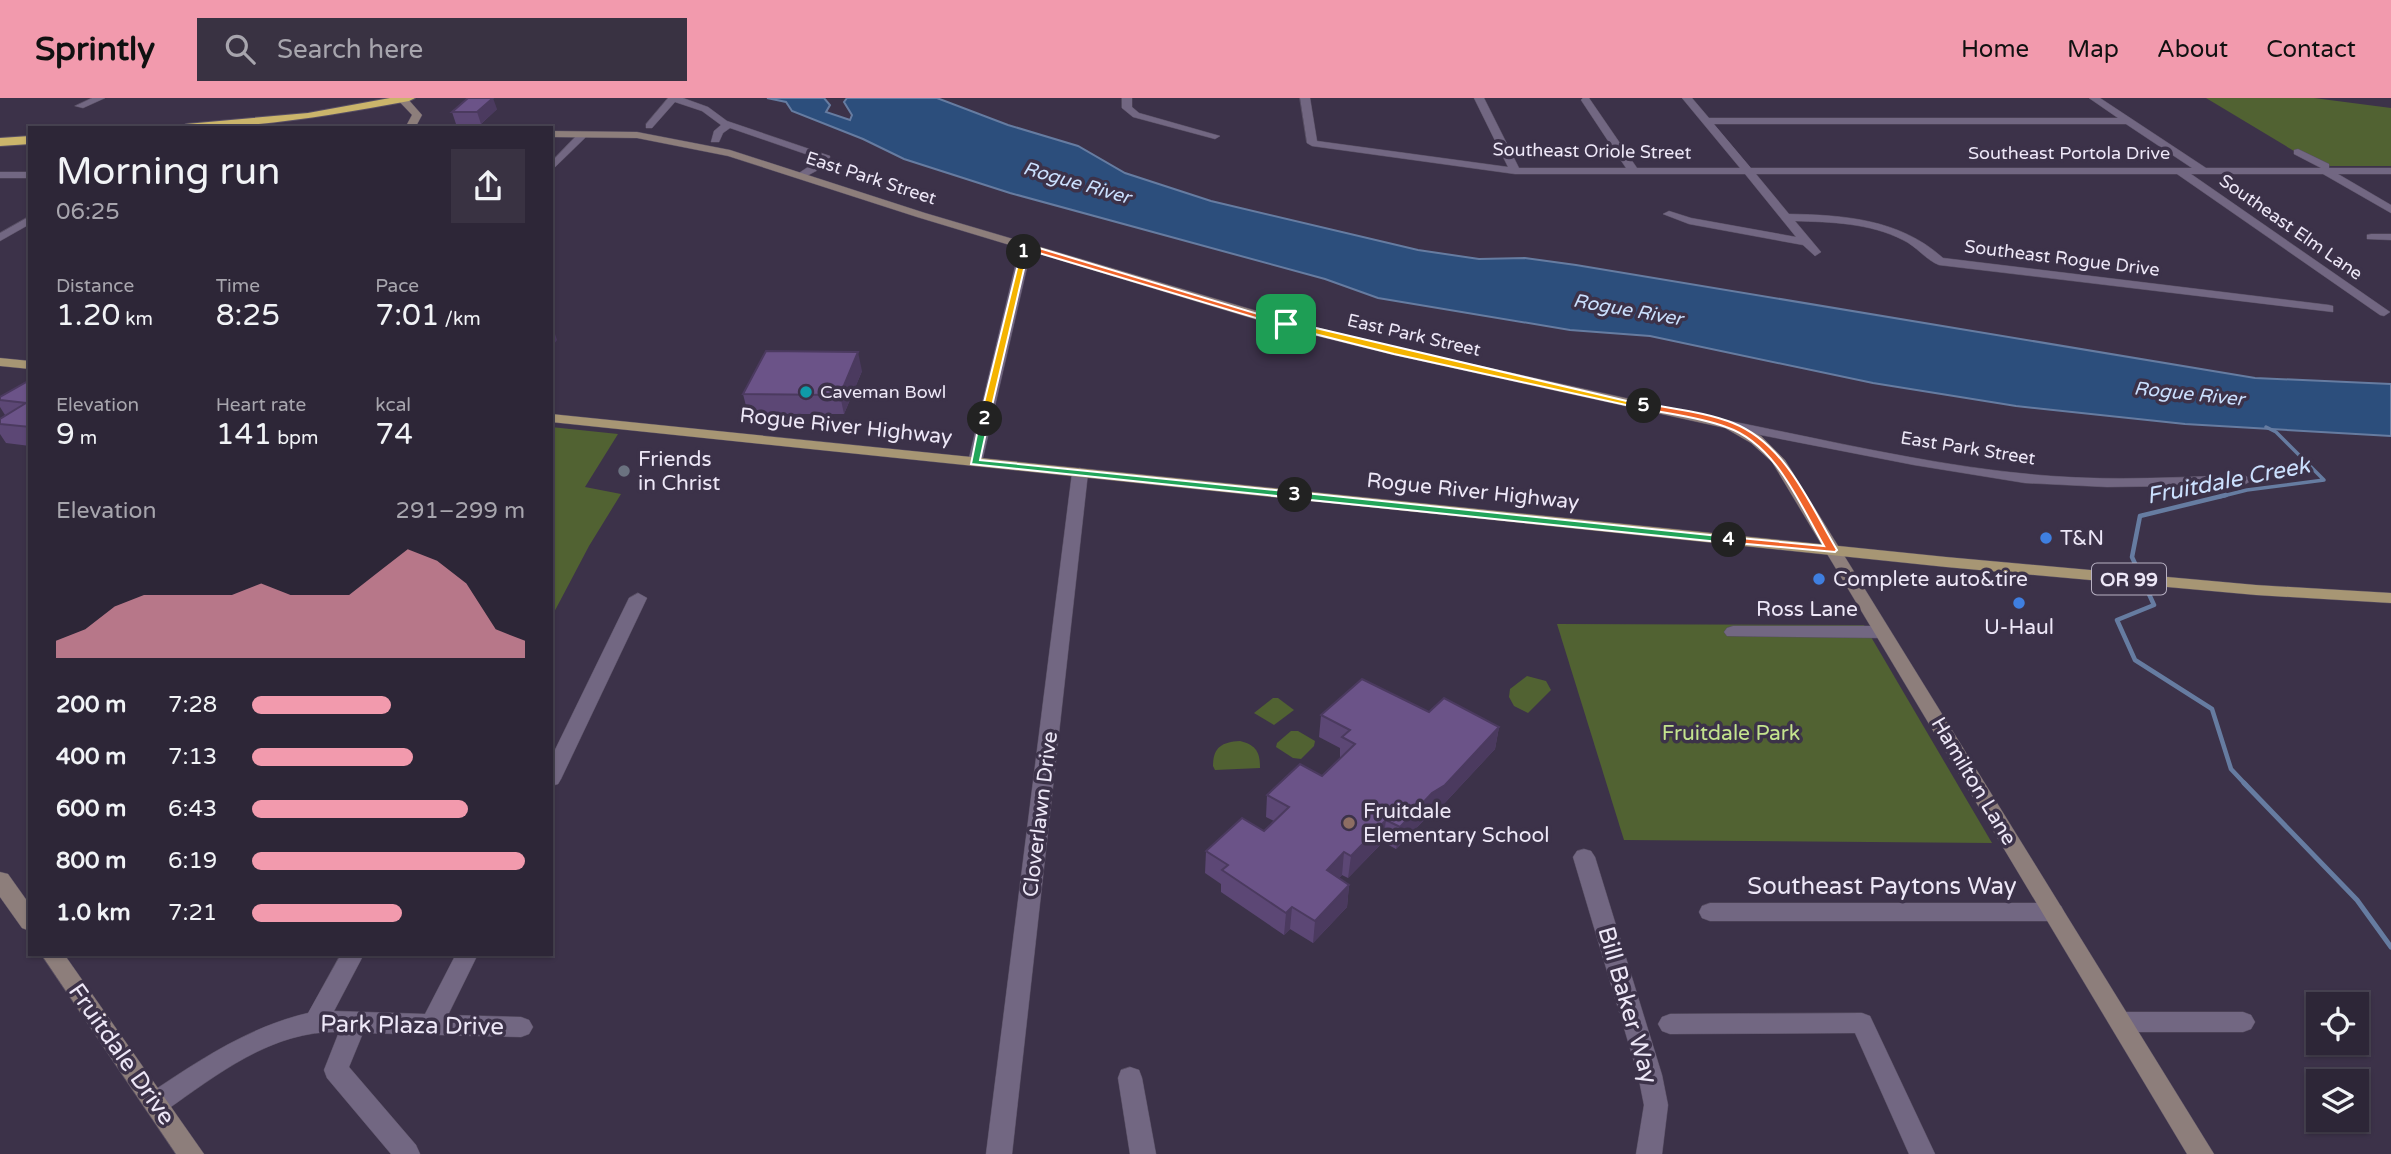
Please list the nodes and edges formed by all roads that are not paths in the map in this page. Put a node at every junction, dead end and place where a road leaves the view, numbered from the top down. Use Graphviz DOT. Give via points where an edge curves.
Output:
graph roads {
  1 [pos="100,98"];
  2 [pos="404,98"];
  3 [pos="674,98"];
  4 [pos="1127,98"];
  5 [pos="1305,98"];
  6 [pos="1479,98"];
  7 [pos="1687,98"];
  8 [pos="2094,98"];
  9 [pos="1586,100"];
  10 [pos="80,106"];
  11 [pos="1707,121"];
  12 [pos="2129,121"];
  13 [pos="727,124"];
  14 [pos="206,126"];
  15 [pos="411,126"];
  16 [pos="649,126"];
  17 [pos="553,134"];
  18 [pos="584,134"];
  19 [pos="1215,136"];
  20 [pos="28,140"];
  21 [pos="715,140"];
  22 [pos="0,142"];
  23 [pos="2298,152"];
  24 [pos="553,166"];
  25 [pos="2325,168"];
  26 [pos="1633,170"];
  27 [pos="1515,171"];
  28 [pos="1747,171"];
  29 [pos="2179,171"];
  30 [pos="2204,171"];
  31 [pos="2391,171"];
  32 [pos="28,174"];
  33 [pos="0,175"];
  34 [pos="803,175"];
  35 [pos="2391,210"];
  36 [pos="1669,214"];
  37 [pos="1787,217"];
  38 [pos="28,220"];
  39 [pos="2371,237"];
  40 [pos="2391,237"];
  41 [pos="0,238"];
  42 [pos="1026,246"];
  43 [pos="2329,309"];
  44 [pos="2384,312"];
  45 [pos="0,362"];
  46 [pos="28,365"];
  47 [pos="553,418"];
  48 [pos="1730,425"];
  49 [pos="975,462"];
  50 [pos="1080,473"];
  51 [pos="2244,480"];
  52 [pos="1832,550"];
  53 [pos="638,598"];
  54 [pos="2391,598"];
  55 [pos="1732,632"];
  56 [pos="1882,632"];
  57 [pos="553,775"];
  58 [pos="1584,857"];
  59 [pos="0,880"];
  60 [pos="1710,912"];
  61 [pos="2053,912"];
  62 [pos="28,919"];
  63 [pos="53,956"];
  64 [pos="352,956"];
  65 [pos="466,956"];
  66 [pos="316,1021"];
  67 [pos="356,1022"];
  68 [pos="2122,1022"];
  69 [pos="2243,1022"];
  70 [pos="432,1023"];
  71 [pos="1670,1024"];
  72 [pos="522,1027"];
  73 [pos="1130,1079"];
  74 [pos="156,1103"];
  75 [pos="191,1154"];
  76 [pos="407,1154"];
  77 [pos="999,1154"];
  78 [pos="1143,1154"];
  79 [pos="1649,1154"];
  80 [pos="1922,1154"];
  81 [pos="2201,1154"];
  1 -- 10 [label="street"];
  2 -- 14 [label="highway" via="308,116"];
  2 -- 15 [label="street" via="416,115"];
  3 -- 13 [label="street" via="705,109"];
  3 -- 16 [label="street"];
  4 -- 19 [label="street" via="1126,108 1136,115"];
  5 -- 27 [label="street, Southeast Oriole Street" via="1312,143"];
  6 -- 27 [label="street"];
  7 -- 11 [label="street"];
  8 -- 12 [label="street"];
  9 -- 26 [label="street"];
  11 -- 12 [label="street"];
  11 -- 28 [label="street"];
  12 -- 30 [label="street"];
  13 -- 21 [label="street"];
  13 -- 34 [label="street" via="826,158 824,164"];
  17 -- 18 [label="street, East Park Street"];
  18 -- 24 [label="street"];
  18 -- 34 [label="street, East Park Street" via="672,140"];
  20 -- 22 [label="highway"];
  23 -- 25 [label="street"];
  25 -- 30 [label="street, Southeast Portola Drive"];
  25 -- 31 [label="street, Southeast Portola Drive"];
  25 -- 35 [label="street"];
  26 -- 27 [label="street, Southeast Oriole Street"];
  26 -- 28 [label="street, Southeast Oriole Street"];
  28 -- 29 [label="street, Southeast Portola Drive"];
  28 -- 37 [label="street"];
  29 -- 30 [label="street, Southeast Portola Drive"];
  29 -- 44 [label="street, Southeast Elm Lane"];
  32 -- 33 [label="street"];
  34 -- 42 [label="street, East Park Street"];
  36 -- 37 [label="street" via="1811,247"];
  37 -- 43 [label="street, Southeast Rogue Drive" via="1840,219 1891,232 1931,252 1938,261"];
  38 -- 41 [label="street"];
  39 -- 40 [label="street"];
  42 -- 48 [label="street, East Park Street" via="1338,338"];
  42 -- 49 [label="street"];
  45 -- 46 [label="main road"];
  47 -- 49 [label="main road, Rogue River Highway / OR 99"];
  48 -- 51 [label="street, East Park Street" via="2026,478 2114,484"];
  48 -- 52 [label="street, Hamilton Lane" via="1759,441 1778,460"];
  49 -- 50 [label="main road, Rogue River Highway / OR 99"];
  50 -- 52 [label="main road, Rogue River Highway / OR 99"];
  50 -- 77 [label="street, Cloverlawn Drive"];
  52 -- 54 [label="main road, Rogue River Highway / OR 99" via="2256,590"];
  52 -- 56 [label="street, Hamilton Lane"];
  53 -- 57 [label="street"];
  55 -- 56 [label="street, Ross Lane"];
  56 -- 61 [label="street, Hamilton Lane"];
  58 -- 79 [label="street, Bill Baker Way" via="1650,1075 1656,1105"];
  59 -- 62 [label="street"];
  60 -- 61 [label="street, Southeast Paytons Way"];
  61 -- 68 [label="street, Hamilton Lane"];
  63 -- 74 [label="street, Fruitdale Drive"];
  64 -- 66 [label="street"];
  65 -- 70 [label="street"];
  66 -- 67 [label="street, Park Plaza Drive"];
  66 -- 74 [label="street, Park Plaza Drive" via="242,1046"];
  67 -- 70 [label="street, Park Plaza Drive"];
  67 -- 76 [label="street" via="336,1070"];
  68 -- 69 [label="street"];
  68 -- 81 [label="street, Hamilton Lane"];
  70 -- 72 [label="street, Park Plaza Drive"];
  71 -- 80 [label="street" via="1862,1023"];
  73 -- 78 [label="street"];
  74 -- 75 [label="street, Fruitdale Drive"];
}
